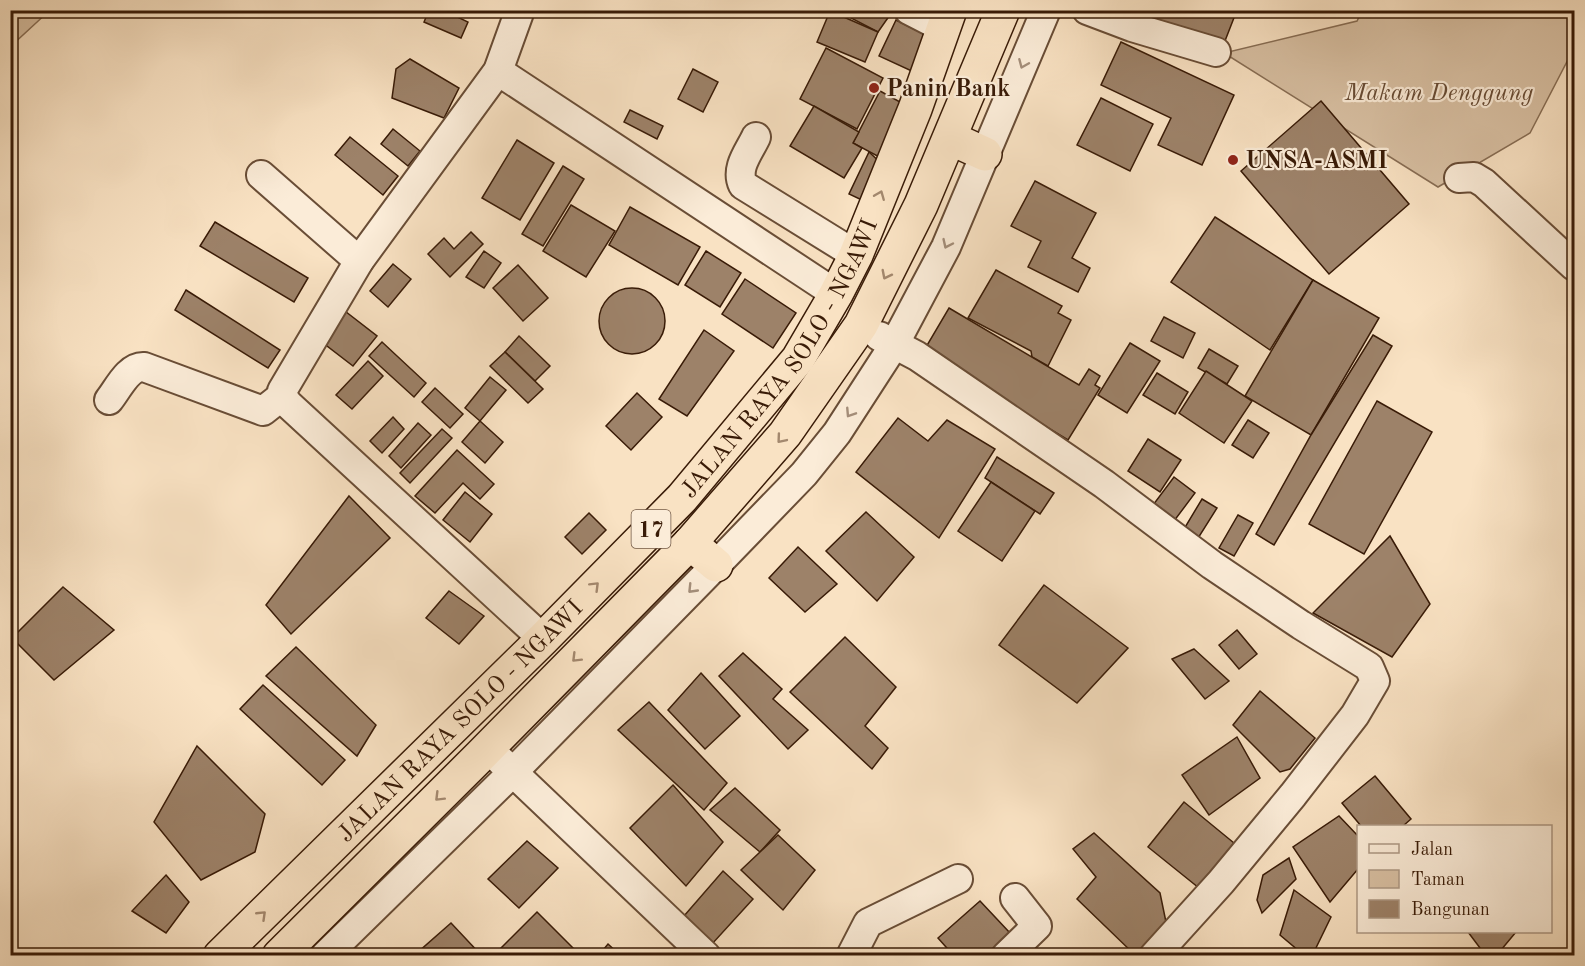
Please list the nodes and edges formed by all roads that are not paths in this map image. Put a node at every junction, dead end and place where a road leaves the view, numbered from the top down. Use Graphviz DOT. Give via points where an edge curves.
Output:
graph roads {
  1 [pos="520,10"];
  2 [pos="909,10"];
  3 [pos="1003,10"];
  4 [pos="1046,10"];
  5 [pos="1092,11"];
  6 [pos="947,19"];
  7 [pos="1216,52"];
  8 [pos="498,71"];
  9 [pos="756,137"];
  10 [pos="950,138"];
  11 [pos="985,154"];
  12 [pos="261,175"];
  13 [pos="1459,178"];
  14 [pos="856,255"];
  15 [pos="359,261"];
  16 [pos="1575,266"];
  17 [pos="836,294"];
  18 [pos="861,325"];
  19 [pos="894,345"];
  20 [pos="282,396"];
  21 [pos="109,400"];
  22 [pos="690,543"];
  23 [pos="716,565"];
  24 [pos="543,639"];
  25 [pos="488,748"];
  26 [pos="513,772"];
  27 [pos="958,879"];
  28 [pos="1016,898"];
  29 [pos="220,956"];
  30 [pos="279,956"];
  31 [pos="325,956"];
  32 [pos="706,956"];
  33 [pos="851,956"];
  34 [pos="1006,956"];
  35 [pos="1154,956"];
  1 -- 8 [label="street"];
  2 -- 6 [label="street"];
  3 -- 10 [label="highway, JALAN RAYA SOLO - NGAWI / 17"];
  4 -- 11 [label="street, one-way"];
  5 -- 7 [label="street"];
  14 -- 6 [label="highway, JALAN RAYA SOLO - NGAWI / 17, one-way"];
  8 -- 15 [label="street"];
  8 -- 17 [label="street"];
  9 -- 14 [label="street" via="740,170 743,185"];
  10 -- 11 [label="highway"];
  10 -- 18 [label="highway, JALAN RAYA SOLO - NGAWI / 17, one-way"];
  11 -- 19 [label="street, one-way" via="946,247"];
  12 -- 15 [label="street"];
  13 -- 16 [label="street" via="1474,177 1484,183"];
  14 -- 17 [label="highway, JALAN RAYA SOLO - NGAWI / 17"];
  15 -- 20 [label="street" via="283,385"];
  24 -- 17 [label="highway, JALAN RAYA SOLO - NGAWI / 17, one-way" via="682,498 798,359"];
  18 -- 19 [label="street"];
  18 -- 22 [label="highway, JALAN RAYA SOLO - NGAWI / 17, one-way" via="785,434"];
  19 -- 23 [label="street, one-way" via="837,433 804,474"];
  19 -- 35 [label="street" via="917,356 1104,484 1212,565 1369,667 1376,681 1355,715 1221,882"];
  20 -- 21 [label="street" via="263,411 137,366"];
  20 -- 24 [label="street"];
  22 -- 23 [label="highway"];
  22 -- 25 [label="highway, JALAN RAYA SOLO - NGAWI / 17, one-way"];
  23 -- 26 [label="street, one-way"];
  29 -- 24 [label="highway, JALAN RAYA SOLO - NGAWI / 17, one-way"];
  25 -- 26 [label="street"];
  25 -- 30 [label="highway, JALAN RAYA SOLO - NGAWI / 17, one-way"];
  26 -- 31 [label="street"];
  26 -- 32 [label="street"];
  27 -- 33 [label="street" via="868,922"];
  28 -- 34 [label="street" via="1036,926"];
}
